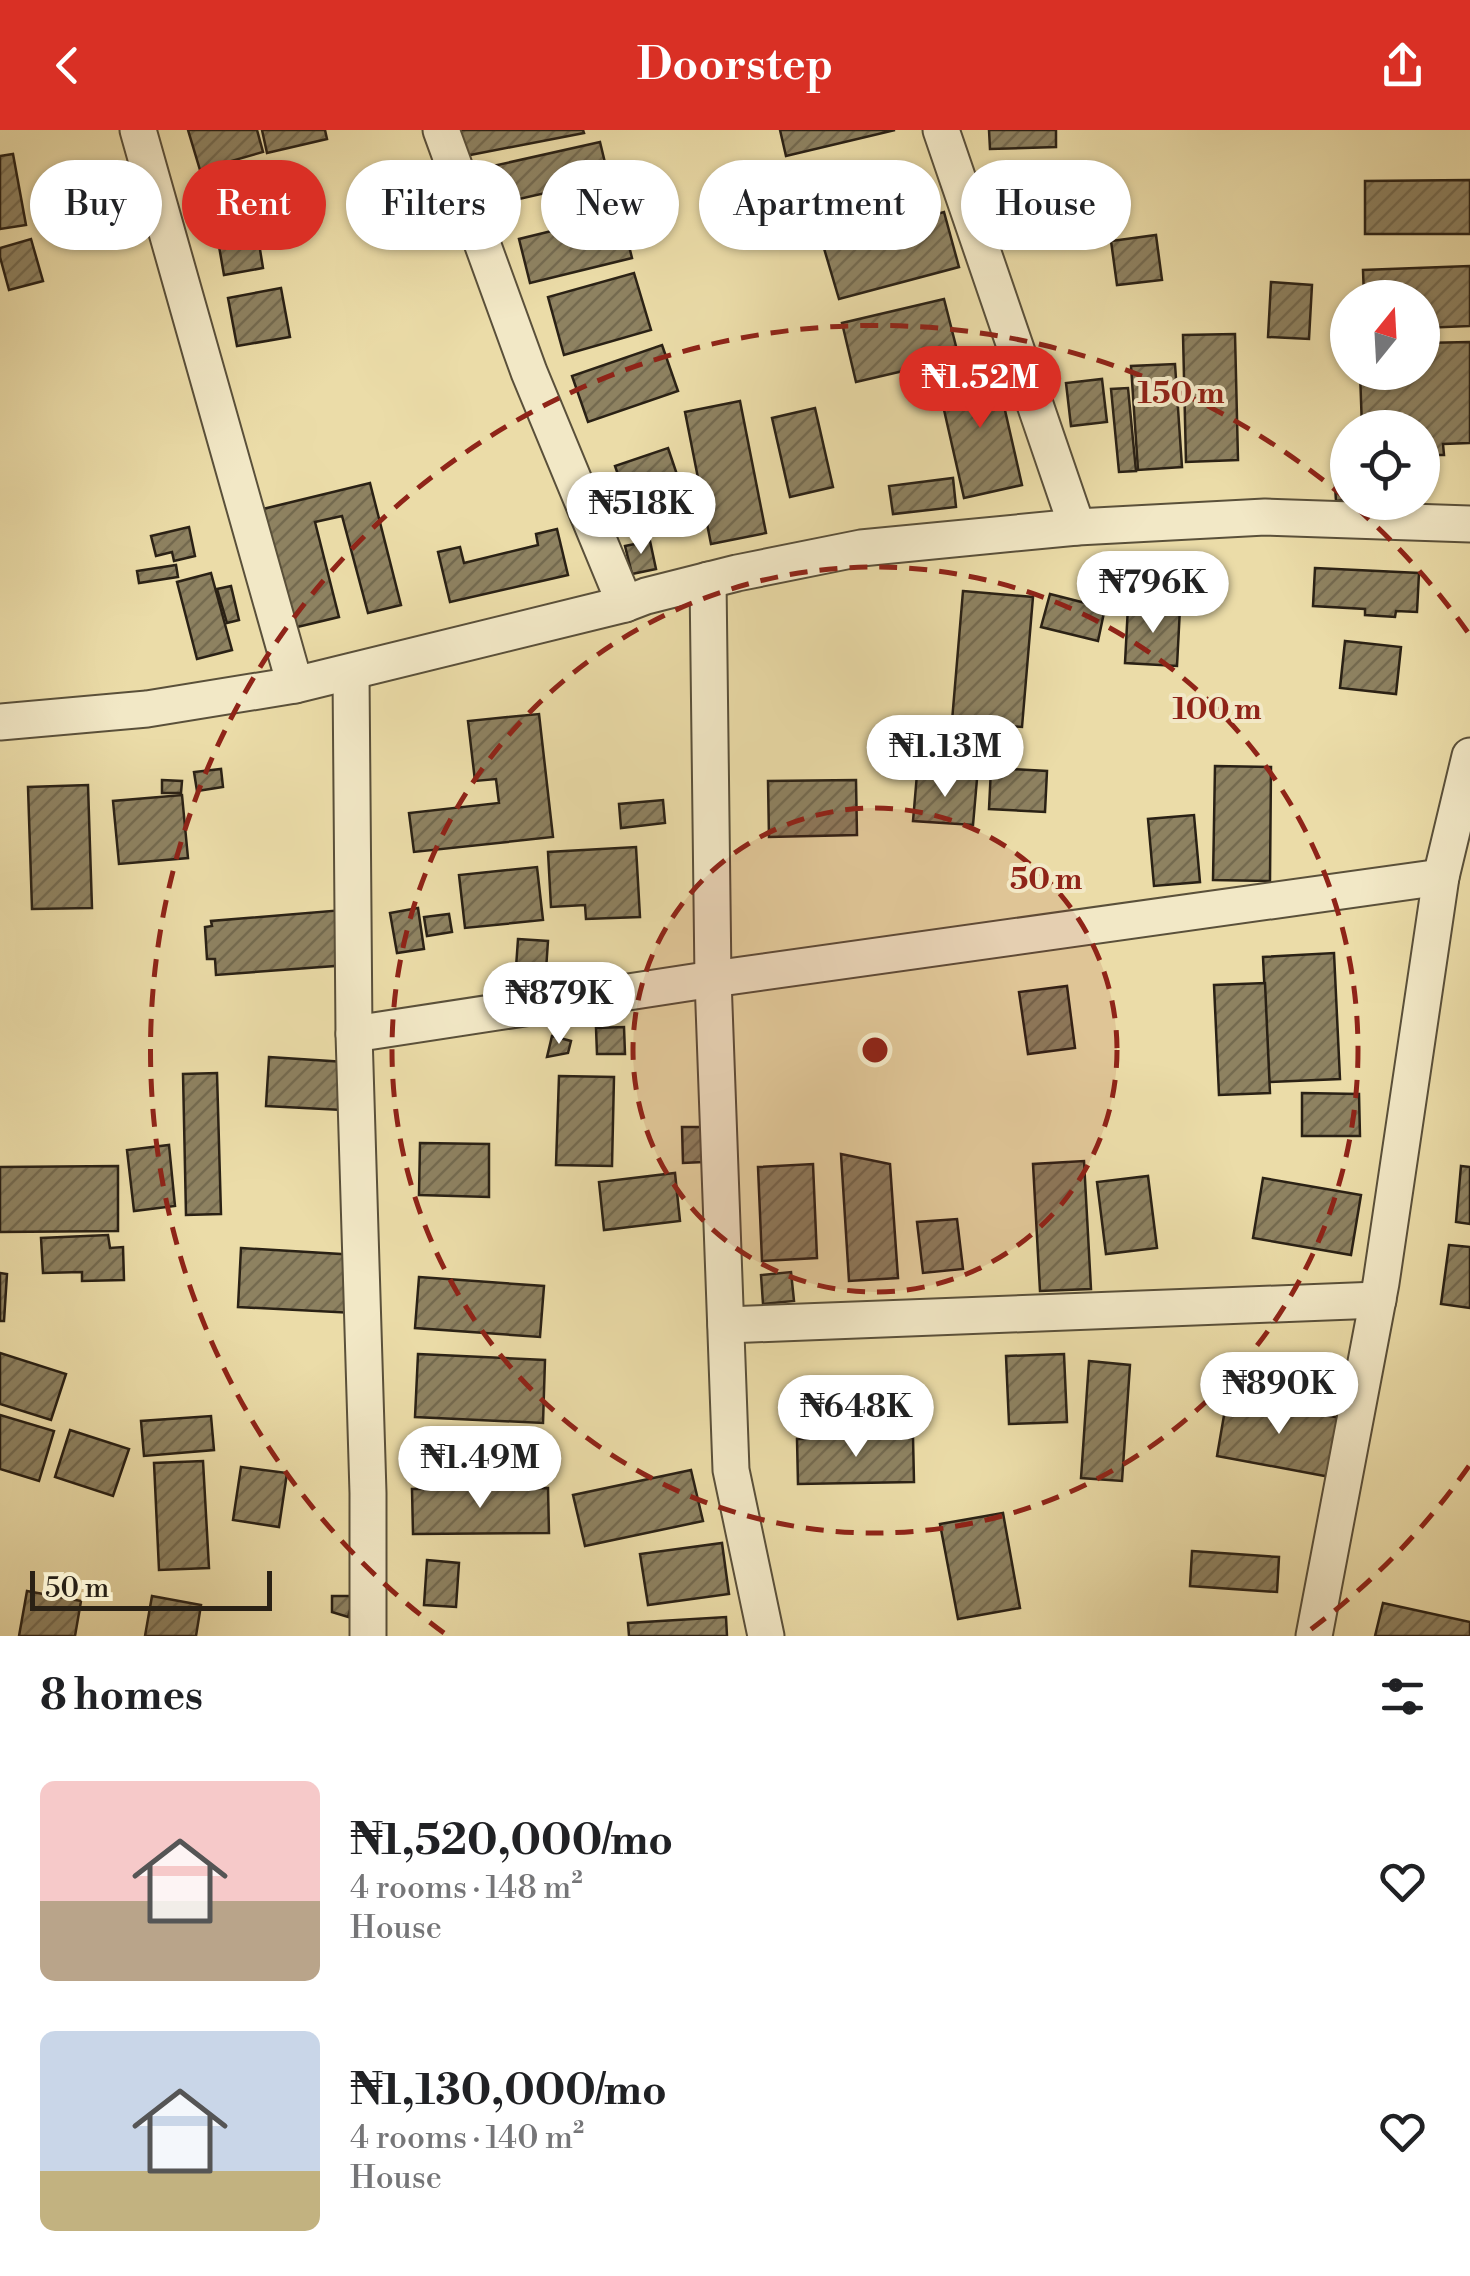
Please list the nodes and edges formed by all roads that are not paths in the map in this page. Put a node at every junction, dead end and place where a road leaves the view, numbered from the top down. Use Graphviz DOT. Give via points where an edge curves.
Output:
graph roads {
  1 [pos="138,130"];
  2 [pos="441,130"];
  3 [pos="941,130"];
  4 [pos="1470,524"];
  5 [pos="1077,527"];
  6 [pos="708,580"];
  7 [pos="625,604"];
  8 [pos="352,673"];
  9 [pos="295,686"];
  10 [pos="0,722"];
  11 [pos="1470,756"];
  12 [pos="1441,877"];
  13 [pos="713,979"];
  14 [pos="354,1034"];
  15 [pos="1378,1300"];
  16 [pos="726,1326"];
  17 [pos="368,1636"];
  18 [pos="766,1636"];
  19 [pos="1314,1636"];
  1 -- 9 [label="street"];
  2 -- 7 [label="street" via="528,372"];
  3 -- 5 [label="street"];
  4 -- 5 [label="street" via="1266,517"];
  5 -- 6 [label="street" via="861,548"];
  6 -- 7 [label="street"];
  6 -- 13 [label="street"];
  7 -- 8 [label="street"];
  8 -- 9 [label="street"];
  8 -- 14 [label="street"];
  9 -- 10 [label="street" via="148,709"];
  11 -- 12 [label="street"];
  12 -- 13 [label="street"];
  12 -- 15 [label="street"];
  13 -- 14 [label="street"];
  13 -- 16 [label="street"];
  14 -- 17 [label="street"];
  15 -- 16 [label="street"];
  15 -- 19 [label="street"];
  16 -- 18 [label="street" via="732,1470"];
}
